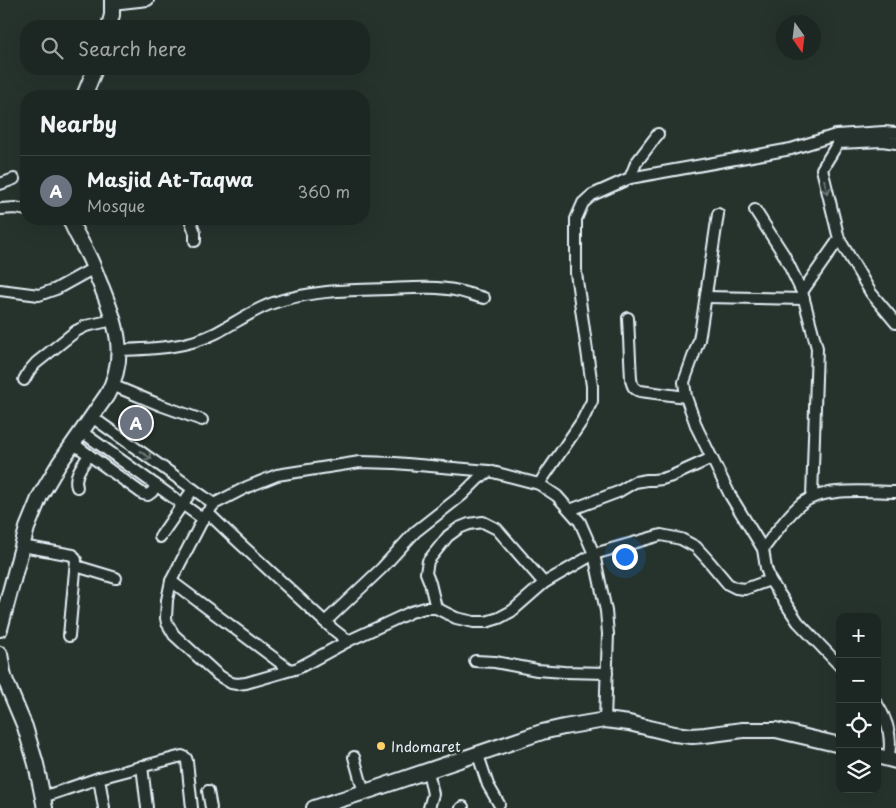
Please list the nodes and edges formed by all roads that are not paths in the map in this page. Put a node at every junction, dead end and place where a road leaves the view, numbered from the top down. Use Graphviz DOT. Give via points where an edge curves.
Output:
graph roads {
  1 [pos="148,0"];
  2 [pos="112,2"];
  3 [pos="111,20"];
  4 [pos="93,75"];
  5 [pos="86,90"];
  6 [pos="896,133"];
  7 [pos="658,134"];
  8 [pos="896,143"];
  9 [pos="630,178"];
  10 [pos="14,179"];
  11 [pos="0,184"];
  12 [pos="0,209"];
  13 [pos="20,209"];
  14 [pos="756,210"];
  15 [pos="718,214"];
  16 [pos="72,225"];
  17 [pos="192,225"];
  18 [pos="840,239"];
  19 [pos="195,241"];
  20 [pos="94,268"];
  21 [pos="0,290"];
  22 [pos="803,295"];
  23 [pos="706,297"];
  24 [pos="484,298"];
  25 [pos="628,318"];
  26 [pos="114,320"];
  27 [pos="896,323"];
  28 [pos="119,350"];
  29 [pos="24,380"];
  30 [pos="112,385"];
  31 [pos="686,397"];
  32 [pos="92,417"];
  33 [pos="202,420"];
  34 [pos="82,432"];
  35 [pos="74,444"];
  36 [pos="89,455"];
  37 [pos="712,458"];
  38 [pos="489,471"];
  39 [pos="539,484"];
  40 [pos="156,485"];
  41 [pos="77,487"];
  42 [pos="193,488"];
  43 [pos="896,492"];
  44 [pos="812,497"];
  45 [pos="182,504"];
  46 [pos="570,510"];
  47 [pos="208,512"];
  48 [pos="160,538"];
  49 [pos="22,546"];
  50 [pos="767,550"];
  51 [pos="594,554"];
  52 [pos="76,566"];
  53 [pos="116,578"];
  54 [pos="770,580"];
  55 [pos="171,581"];
  56 [pos="544,583"];
  57 [pos="436,608"];
  58 [pos="801,620"];
  59 [pos="325,622"];
  60 [pos="0,629"];
  61 [pos="70,636"];
  62 [pos="348,641"];
  63 [pos="836,653"];
  64 [pos="1,661"];
  65 [pos="475,661"];
  66 [pos="836,661"];
  67 [pos="290,670"];
  68 [pos="607,673"];
  69 [pos="881,710"];
  70 [pos="605,720"];
  71 [pos="836,744"];
  72 [pos="478,755"];
  73 [pos="354,757"];
  74 [pos="887,759"];
  75 [pos="142,766"];
  76 [pos="428,771"];
  77 [pos="99,778"];
  78 [pos="208,791"];
  79 [pos="364,793"];
  80 [pos="44,802"];
  81 [pos="499,804"];
  82 [pos="431,807"];
  83 [pos="104,808"];
  84 [pos="147,808"];
  85 [pos="192,808"];
  86 [pos="211,808"];
  87 [pos="314,808"];
  1 -- 2 [label="street"];
  2 -- 3 [label="highway"];
  4 -- 5 [label="highway"];
  6 -- 9 [label="street" via="836,136 791,149"];
  7 -- 9 [label="street" via="636,163"];
  8 -- 18 [label="street, one-way" via="838,143 822,169"];
  9 -- 39 [label="street" via="592,195 583,203 576,219 576,273 593,396 582,421"];
  10 -- 11 [label="street"];
  12 -- 13 [label="street"];
  14 -- 22 [label="street" via="784,255"];
  15 -- 23 [label="street"];
  16 -- 20 [label="highway"];
  17 -- 19 [label="street"];
  18 -- 22 [label="street"];
  18 -- 27 [label="street" via="871,293"];
  20 -- 21 [label="street" via="39,295"];
  20 -- 26 [label="highway"];
  22 -- 23 [label="street"];
  22 -- 44 [label="street" via="817,348"];
  23 -- 31 [label="street" via="699,340 684,382"];
  24 -- 28 [label="street" via="458,291 422,288 312,293 273,303 197,341 160,348"];
  25 -- 31 [label="street" via="632,385 640,391"];
  26 -- 28 [label="highway"];
  26 -- 29 [label="street" via="76,331 36,363"];
  28 -- 30 [label="highway"];
  30 -- 32 [label="highway"];
  30 -- 33 [label="street"];
  31 -- 37 [label="street"];
  32 -- 34 [label="highway"];
  32 -- 42 [label="street, one-way"];
  34 -- 35 [label="highway"];
  34 -- 40 [label="street"];
  35 -- 36 [label="street"];
  35 -- 49 [label="highway" via="40,496"];
  36 -- 40 [label="street" via="143,494 148,495"];
  36 -- 41 [label="street" via="77,474"];
  37 -- 46 [label="street" via="662,480 635,482"];
  37 -- 50 [label="street" via="730,495"];
  38 -- 39 [label="street"];
  38 -- 47 [label="street" via="360,462 277,475 246,487"];
  38 -- 59 [label="street" via="415,532"];
  39 -- 46 [label="street"];
  40 -- 45 [label="street"];
  42 -- 45 [label="street"];
  42 -- 47 [label="street"];
  43 -- 44 [label="street" via="834,492"];
  44 -- 50 [label="street" via="790,514"];
  45 -- 47 [label="street"];
  45 -- 48 [label="street"];
  46 -- 51 [label="street" via="580,522"];
  47 -- 55 [label="street"];
  47 -- 59 [label="street"];
  49 -- 52 [label="street" via="73,555"];
  49 -- 60 [label="highway"];
  50 -- 54 [label="street" via="766,568"];
  50 -- 58 [label="street" via="778,583"];
  51 -- 54 [label="street" via="669,536 696,547 728,584 736,588"];
  51 -- 56 [label="street"];
  51 -- 68 [label="street" via="606,610"];
  52 -- 53 [label="street"];
  52 -- 61 [label="street"];
  54 -- 58 [label="street"];
  55 -- 67 [label="street"];
  55 -- 67 [label="street" via="166,618 169,629 226,681 246,684"];
  56 -- 57 [label="street" via="512,611 486,622 456,618"];
  56 -- 57 [label="street" via="497,529 483,522 469,524 448,536 428,561 426,573"];
  57 -- 62 [label="street" via="411,612"];
  58 -- 63 [label="street" via="823,637"];
  58 -- 66 [label="street"];
  59 -- 62 [label="street"];
  62 -- 67 [label="street"];
  64 -- 80 [label="highway" via="4,677 25,727"];
  65 -- 68 [label="street" via="537,670"];
  68 -- 70 [label="street"];
  69 -- 74 [label="street" via="891,740"];
  70 -- 71 [label="highway" via="692,736 776,730"];
  70 -- 72 [label="highway" via="542,732"];
  72 -- 76 [label="highway"];
  72 -- 81 [label="street" via="488,785"];
  73 -- 79 [label="street"];
  75 -- 77 [label="street"];
  75 -- 84 [label="street"];
  75 -- 85 [label="street" via="179,756 186,758"];
  76 -- 79 [label="highway"];
  76 -- 82 [label="street" via="433,794"];
  77 -- 80 [label="street"];
  77 -- 83 [label="street"];
  78 -- 86 [label="street"];
  79 -- 87 [label="highway"];
}
